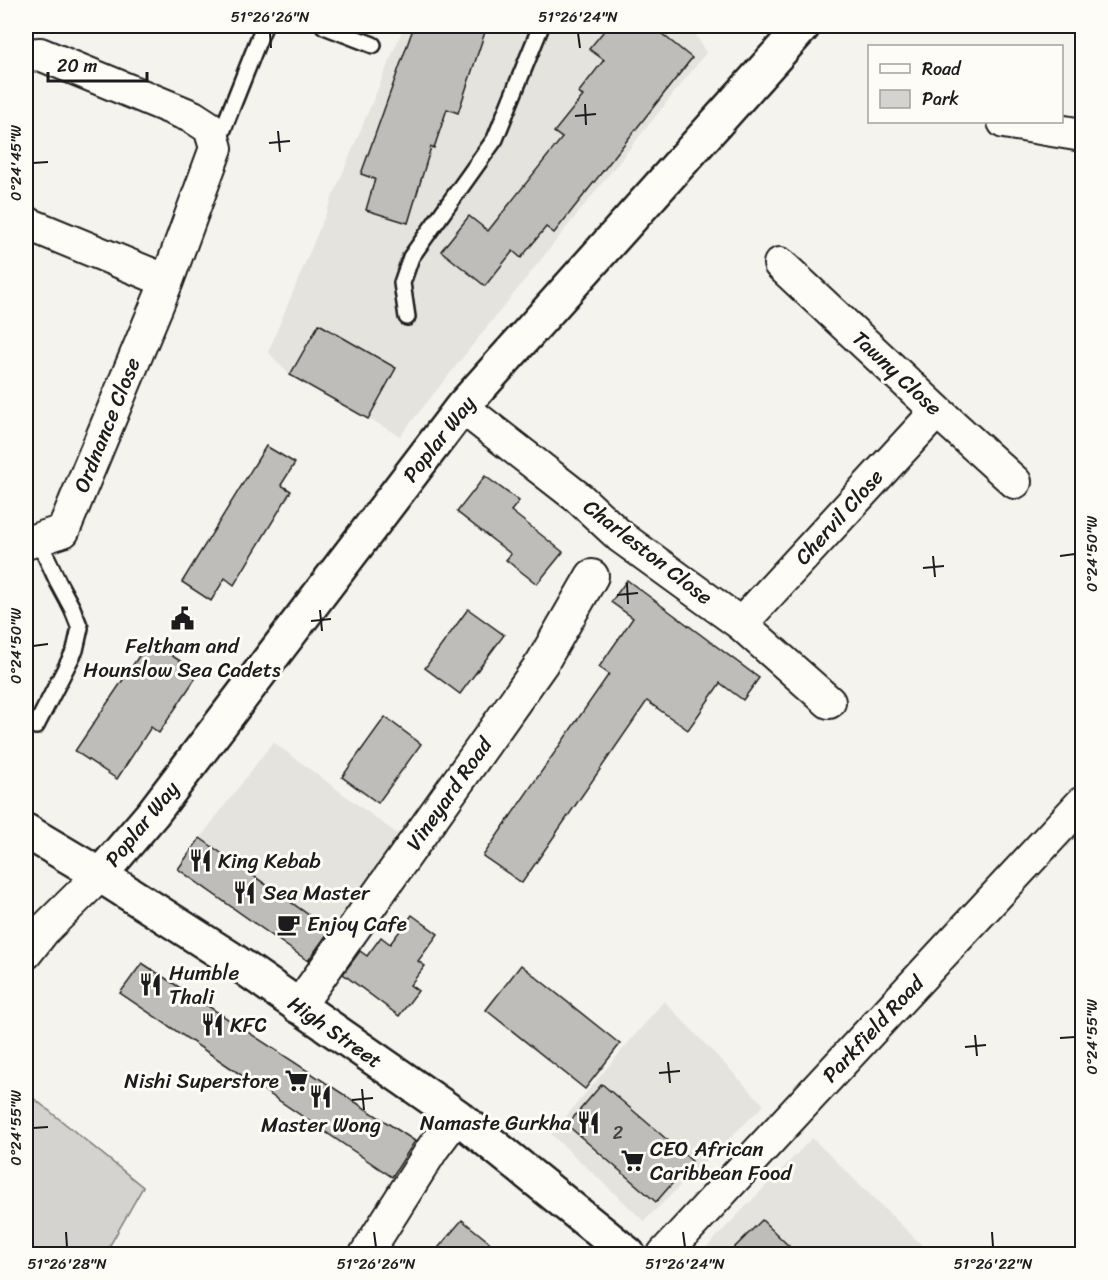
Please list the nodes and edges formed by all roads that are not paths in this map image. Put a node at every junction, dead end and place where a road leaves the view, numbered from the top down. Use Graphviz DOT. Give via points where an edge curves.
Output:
graph roads {
  1 [pos="264,26"];
  2 [pos="324,26"];
  3 [pos="541,26"];
  4 [pos="791,29"];
  5 [pos="373,45"];
  6 [pos="26,55"];
  7 [pos="1010,123"];
  8 [pos="1083,135"];
  9 [pos="216,148"];
  10 [pos="26,223"];
  11 [pos="780,264"];
  12 [pos="166,281"];
  13 [pos="407,317"];
  14 [pos="462,407"];
  15 [pos="937,411"];
  16 [pos="1015,482"];
  17 [pos="32,541"];
  18 [pos="592,576"];
  19 [pos="741,624"];
  20 [pos="829,702"];
  21 [pos="36,726"];
  22 [pos="1083,803"];
  23 [pos="26,831"];
  24 [pos="100,875"];
  25 [pos="26,953"];
  26 [pos="298,1007"];
  27 [pos="458,1116"];
  28 [pos="366,1254"];
  29 [pos="628,1254"];
  30 [pos="664,1254"];
  1 -- 9 [label="lane"];
  2 -- 5 [label="lane"];
  3 -- 13 [label="lane" via="495,139 411,257 402,283"];
  4 -- 14 [label="street, Poplar Way"];
  6 -- 9 [label="street" via="40,54 193,117 210,128"];
  7 -- 8 [label="street"];
  9 -- 12 [label="street, Ordnance Close"];
  10 -- 12 [label="street"];
  11 -- 15 [label="street, Tawny Close"];
  12 -- 17 [label="street, Ordnance Close" via="63,531"];
  14 -- 19 [label="street, Charleston Close" via="621,537"];
  14 -- 24 [label="street, Poplar Way" via="153,813"];
  15 -- 16 [label="street, Tawny Close"];
  15 -- 19 [label="street, Chervil Close"];
  17 -- 21 [label="lane" via="80,628 75,650"];
  18 -- 26 [label="street, Vineyard Road" via="542,663"];
  19 -- 20 [label="street, Charleston Close"];
  22 -- 30 [label="street, Parkfield Road"];
  23 -- 24 [label="street, High Street"];
  24 -- 25 [label="street"];
  24 -- 26 [label="street, High Street" via="230,958"];
  26 -- 27 [label="street, High Street"];
  27 -- 28 [label="street" via="433,1148"];
  27 -- 29 [label="street, High Street"];
}
